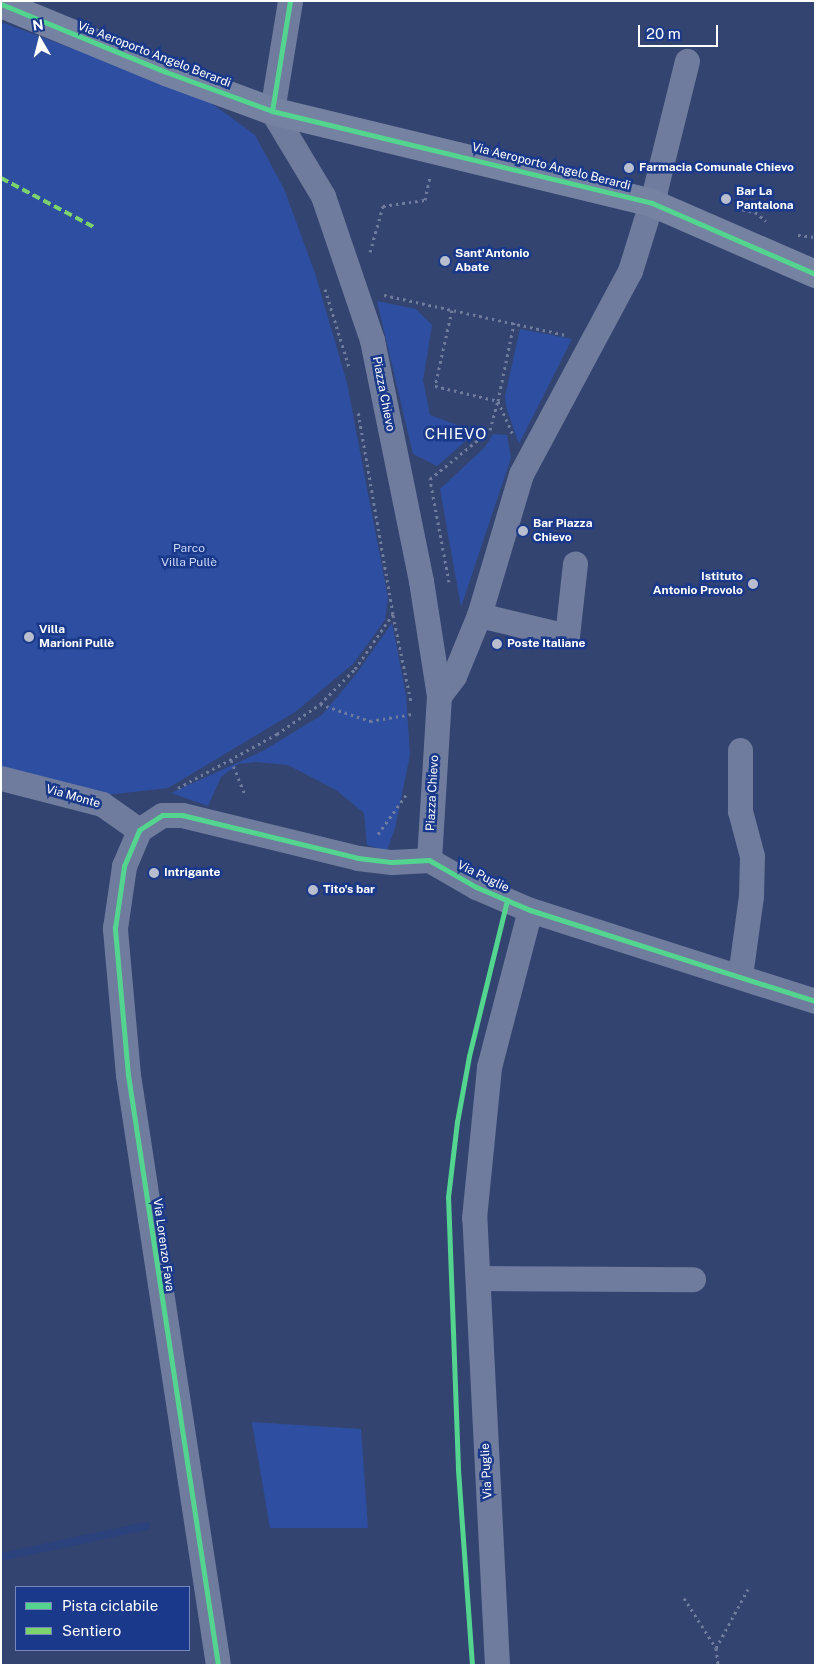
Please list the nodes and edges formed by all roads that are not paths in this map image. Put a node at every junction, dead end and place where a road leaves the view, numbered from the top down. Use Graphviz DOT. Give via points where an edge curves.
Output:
graph roads {
  1 [pos="290,1"];
  2 [pos="1,4"];
  3 [pos="687,61"];
  4 [pos="272,111"];
  5 [pos="652,203"];
  6 [pos="815,274"];
  7 [pos="575,563"];
  8 [pos="479,615"];
  9 [pos="439,696"];
  10 [pos="740,750"];
  11 [pos="1,778"];
  12 [pos="139,830"];
  13 [pos="429,860"];
  14 [pos="530,910"];
  15 [pos="740,976"];
  16 [pos="815,1000"];
  17 [pos="478,1278"];
  18 [pos="693,1279"];
  19 [pos="218,1665"];
  20 [pos="497,1665"];
  1 -- 4 [label="street" via="286,41"];
  2 -- 4 [label="street, Via Aeroporto Angelo Berardi" via="166,72"];
  3 -- 5 [label="street"];
  4 -- 5 [label="street, Via Aeroporto Angelo Berardi"];
  4 -- 9 [label="street, Piazza Chievo" via="323,196 372,340 421,581"];
  5 -- 6 [label="street, Via Aeroporto Angelo Berardi"];
  5 -- 8 [label="street" via="630,271 521,474"];
  7 -- 8 [label="street" via="567,636"];
  8 -- 9 [label="street" via="454,676"];
  9 -- 13 [label="street, Piazza Chievo"];
  10 -- 15 [label="street" via="740,811 752,856 751,896"];
  11 -- 12 [label="street, Via Monte" via="102,804"];
  12 -- 13 [label="street" via="162,815 182,815 358,858 392,862"];
  12 -- 19 [label="street, Via Lorenzo Fava" via="124,866 115,928 128,1075"];
  13 -- 14 [label="street, Via Puglie" via="476,887"];
  14 -- 15 [label="street, Via Puglie"];
  14 -- 17 [label="street, Via Puglie" via="489,1067 474,1218"];
  15 -- 16 [label="street, Via Puglie"];
  17 -- 18 [label="street"];
  17 -- 20 [label="street, Via Puglie"];
}
